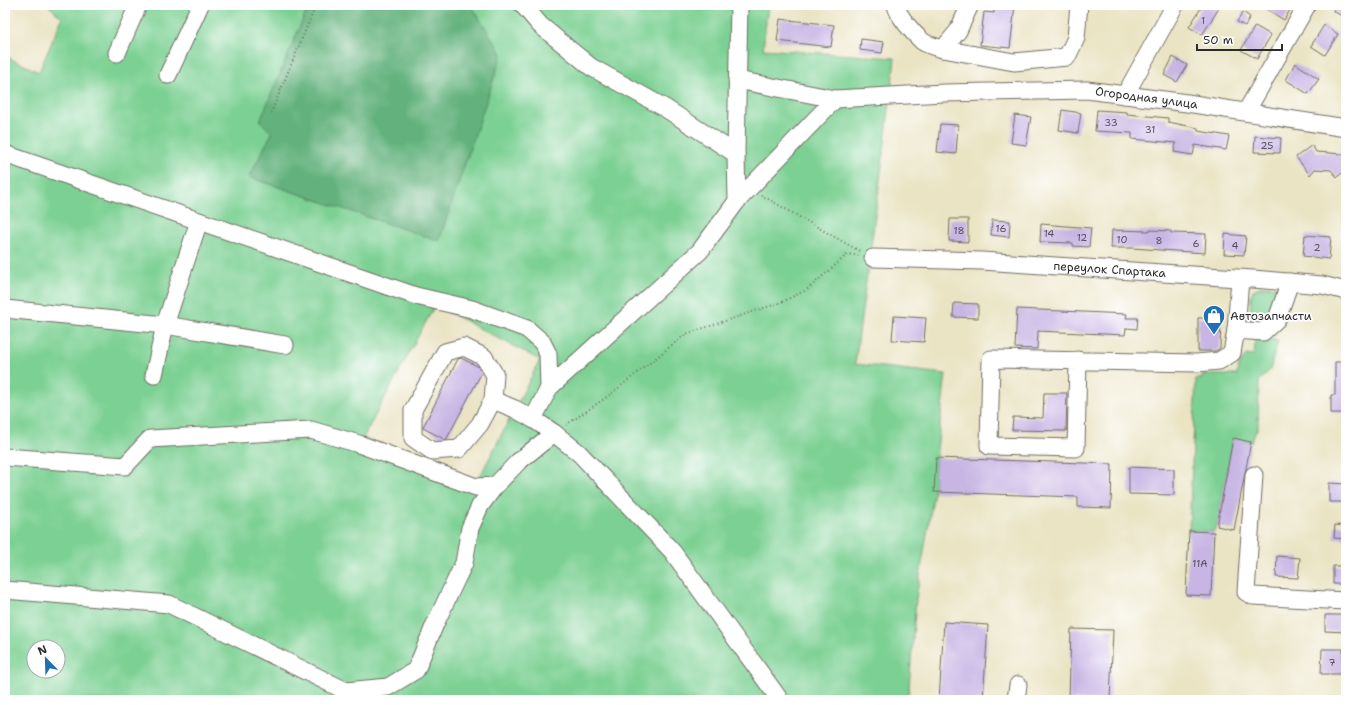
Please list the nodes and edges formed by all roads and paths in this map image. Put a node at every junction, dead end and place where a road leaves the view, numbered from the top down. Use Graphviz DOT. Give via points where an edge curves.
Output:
graph roads {
  1 [pos="138,5"];
  2 [pos="200,5"];
  3 [pos="316,5"];
  4 [pos="523,5"];
  5 [pos="739,5"];
  6 [pos="896,5"];
  7 [pos="970,5"];
  8 [pos="1079,5"];
  9 [pos="1175,5"];
  10 [pos="1307,5"];
  11 [pos="943,49"];
  12 [pos="117,53"];
  13 [pos="168,75"];
  14 [pos="737,80"];
  15 [pos="1125,95"];
  16 [pos="835,99"];
  17 [pos="1246,112"];
  18 [pos="271,113"];
  19 [pos="1346,128"];
  20 [pos="5,154"];
  21 [pos="736,154"];
  22 [pos="749,189"];
  23 [pos="737,201"];
  24 [pos="200,221"];
  25 [pos="873,258"];
  26 [pos="1240,279"];
  27 [pos="1290,282"];
  28 [pos="1346,291"];
  29 [pos="5,309"];
  30 [pos="165,325"];
  31 [pos="1236,330"];
  32 [pos="285,345"];
  33 [pos="1078,360"];
  34 [pos="154,375"];
  35 [pos="549,388"];
  36 [pos="493,400"];
  37 [pos="533,419"];
  38 [pos="554,433"];
  39 [pos="5,457"];
  40 [pos="1254,475"];
  41 [pos="495,486"];
  42 [pos="5,590"];
  43 [pos="1346,601"];
  44 [pos="5,698"];
  45 [pos="29,700"];
  46 [pos="780,700"];
  1 -- 12 [label="street"];
  2 -- 13 [label="street"];
  3 -- 18 [label="path"];
  4 -- 21 [label="street" via="540,25 591,67 665,108"];
  5 -- 14 [label="street"];
  6 -- 11 [label="street" via="907,26 923,42"];
  7 -- 11 [label="street" via="958,31"];
  8 -- 11 [label="street" via="1076,38 1067,57 1014,62"];
  9 -- 15 [label="street"];
  10 -- 17 [label="street"];
  14 -- 16 [label="street, Огородная улица"];
  14 -- 21 [label="street"];
  15 -- 16 [label="street, Огородная улица" via="1087,90 944,93"];
  15 -- 17 [label="street, Огородная улица"];
  16 -- 22 [label="street"];
  17 -- 19 [label="street, Огородная улица"];
  20 -- 24 [label="street"];
  21 -- 23 [label="street"];
  22 -- 23 [label="street"];
  22 -- 25 [label="path"];
  23 -- 35 [label="street" via="700,251"];
  24 -- 30 [label="street"];
  24 -- 35 [label="street" via="416,296 472,310 527,329 542,342 548,354"];
  25 -- 26 [label="street, переулок Спартака" via="982,261"];
  25 -- 38 [label="path" via="848,254 808,289 782,302 686,334 607,397"];
  26 -- 27 [label="street, переулок Спартака"];
  26 -- 31 [label="street"];
  27 -- 28 [label="street, переулок Спартака" via="1322,285"];
  27 -- 31 [label="street" via="1276,319 1263,332"];
  29 -- 30 [label="street"];
  30 -- 32 [label="street"];
  30 -- 34 [label="street"];
  31 -- 33 [label="street" via="1232,353 1220,360 1197,363"];
  33 -- 33 [label="street" via="1076,448 989,446 991,359"];
  35 -- 37 [label="street"];
  36 -- 36 [label="street" via="480,424 459,449 432,451 413,438 413,410 445,352 464,347 484,357 495,374"];
  36 -- 37 [label="street"];
  37 -- 38 [label="street"];
  38 -- 41 [label="street" via="518,462"];
  38 -- 46 [label="street" via="579,454 672,551"];
  39 -- 41 [label="street" via="125,466 150,439 311,430 359,444 476,487"];
  40 -- 43 [label="street" via="1246,592 1253,596"];
  41 -- 42 [label="street" via="480,506 470,528 464,563 416,670 388,687 346,691 169,604"];
  44 -- 45 [label="path"];
}
